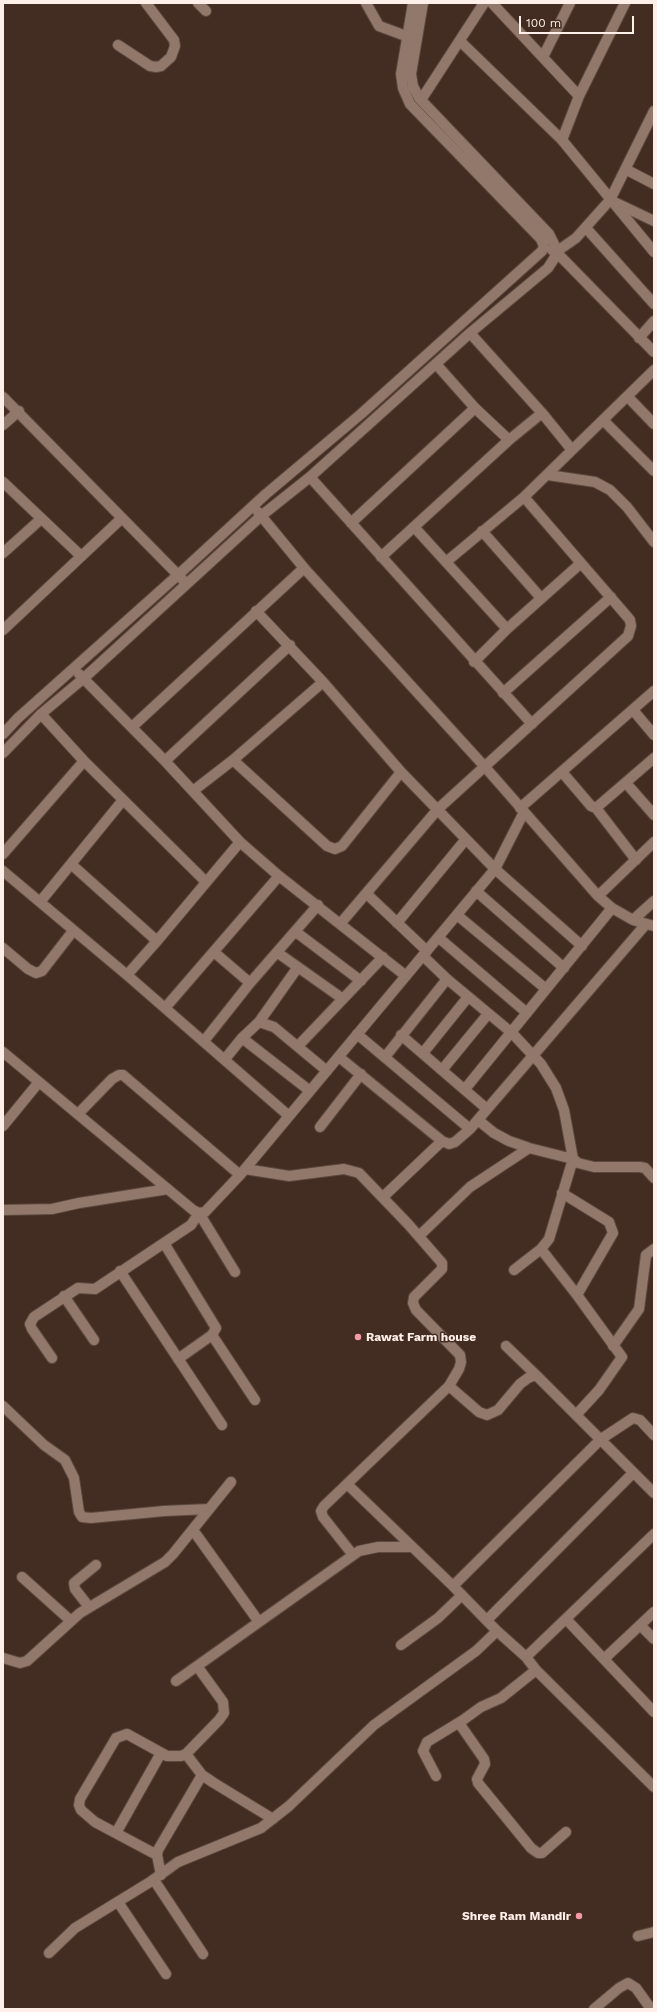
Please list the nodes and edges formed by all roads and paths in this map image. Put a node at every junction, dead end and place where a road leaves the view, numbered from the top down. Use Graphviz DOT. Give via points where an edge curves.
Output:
graph roads {
  1 [pos="146,3"];
  2 [pos="198,3"];
  3 [pos="413,3"];
  4 [pos="424,3"];
  5 [pos="484,3"];
  6 [pos="492,3"];
  7 [pos="570,3"];
  8 [pos="625,3"];
  9 [pos="371,6"];
  10 [pos="206,11"];
  11 [pos="406,36"];
  12 [pos="460,41"];
  13 [pos="118,45"];
  14 [pos="543,57"];
  15 [pos="579,96"];
  16 [pos="421,100"];
  17 [pos="654,111"];
  18 [pos="562,140"];
  19 [pos="627,170"];
  20 [pos="654,184"];
  21 [pos="610,200"];
  22 [pos="654,221"];
  23 [pos="586,228"];
  24 [pos="544,247"];
  25 [pos="556,252"];
  26 [pos="654,252"];
  27 [pos="654,304"];
  28 [pos="654,321"];
  29 [pos="470,333"];
  30 [pos="639,338"];
  31 [pos="654,352"];
  32 [pos="436,364"];
  33 [pos="653,374"];
  34 [pos="3,397"];
  35 [pos="628,397"];
  36 [pos="474,408"];
  37 [pos="19,411"];
  38 [pos="542,413"];
  39 [pos="603,420"];
  40 [pos="654,424"];
  41 [pos="3,425"];
  42 [pos="509,440"];
  43 [pos="578,443"];
  44 [pos="654,471"];
  45 [pos="548,475"];
  46 [pos="310,477"];
  47 [pos="3,482"];
  48 [pos="524,496"];
  49 [pos="253,506"];
  50 [pos="261,516"];
  51 [pos="122,518"];
  52 [pos="41,519"];
  53 [pos="351,523"];
  54 [pos="415,528"];
  55 [pos="482,531"];
  56 [pos="654,542"];
  57 [pos="4,549"];
  58 [pos="81,556"];
  59 [pos="381,557"];
  60 [pos="446,562"];
  61 [pos="581,563"];
  62 [pos="304,568"];
  63 [pos="178,575"];
  64 [pos="187,584"];
  65 [pos="611,597"];
  66 [pos="541,598"];
  67 [pos="256,611"];
  68 [pos="507,629"];
  69 [pos="3,630"];
  70 [pos="290,645"];
  71 [pos="474,662"];
  72 [pos="73,669"];
  73 [pos="84,678"];
  74 [pos="323,682"];
  75 [pos="503,693"];
  76 [pos="653,695"];
  77 [pos="633,710"];
  78 [pos="41,714"];
  79 [pos="532,724"];
  80 [pos="132,727"];
  81 [pos="3,734"];
  82 [pos="654,735"];
  83 [pos="3,754"];
  84 [pos="654,758"];
  85 [pos="233,760"];
  86 [pos="84,761"];
  87 [pos="165,761"];
  88 [pos="485,767"];
  89 [pos="401,772"];
  90 [pos="562,772"];
  91 [pos="626,783"];
  92 [pos="193,791"];
  93 [pos="123,800"];
  94 [pos="596,808"];
  95 [pos="438,809"];
  96 [pos="522,810"];
  97 [pos="654,815"];
  98 [pos="466,839"];
  99 [pos="240,842"];
  100 [pos="654,842"];
  101 [pos="3,854"];
  102 [pos="636,860"];
  103 [pos="71,864"];
  104 [pos="495,869"];
  105 [pos="3,871"];
  106 [pos="279,876"];
  107 [pos="206,882"];
  108 [pos="476,892"];
  109 [pos="367,894"];
  110 [pos="598,896"];
  111 [pos="654,900"];
  112 [pos="40,902"];
  113 [pos="318,905"];
  114 [pos="612,908"];
  115 [pos="457,915"];
  116 [pos="633,920"];
  117 [pos="397,923"];
  118 [pos="340,924"];
  119 [pos="650,925"];
  120 [pos="73,931"];
  121 [pos="296,932"];
  122 [pos="439,938"];
  123 [pos="158,941"];
  124 [pos="582,946"];
  125 [pos="3,948"];
  126 [pos="214,952"];
  127 [pos="278,953"];
  128 [pos="425,954"];
  129 [pos="383,957"];
  130 [pos="298,967"];
  131 [pos="564,968"];
  132 [pos="127,975"];
  133 [pos="406,976"];
  134 [pos="447,979"];
  135 [pos="360,981"];
  136 [pos="250,984"];
  137 [pos="546,989"];
  138 [pos="468,997"];
  139 [pos="343,999"];
  140 [pos="165,1008"];
  141 [pos="526,1013"];
  142 [pos="488,1014"];
  143 [pos="259,1022"];
  144 [pos="512,1033"];
  145 [pos="357,1034"];
  146 [pos="401,1035"];
  147 [pos="242,1038"];
  148 [pos="204,1041"];
  149 [pos="298,1046"];
  150 [pos="3,1052"];
  151 [pos="423,1053"];
  152 [pos="533,1054"];
  153 [pos="339,1057"];
  154 [pos="384,1057"];
  155 [pos="225,1060"];
  156 [pos="442,1070"];
  157 [pos="327,1071"];
  158 [pos="361,1074"];
  159 [pos="39,1082"];
  160 [pos="465,1089"];
  161 [pos="310,1091"];
  162 [pos="487,1109"];
  163 [pos="78,1114"];
  164 [pos="289,1116"];
  165 [pos="478,1120"];
  166 [pos="3,1126"];
  167 [pos="320,1126"];
  168 [pos="470,1129"];
  169 [pos="442,1141"];
  170 [pos="528,1148"];
  171 [pos="573,1159"];
  172 [pos="243,1172"];
  173 [pos="654,1178"];
  174 [pos="168,1189"];
  175 [pos="562,1193"];
  176 [pos="383,1197"];
  177 [pos="3,1210"];
  178 [pos="199,1213"];
  179 [pos="419,1236"];
  180 [pos="164,1243"];
  181 [pos="541,1249"];
  182 [pos="654,1250"];
  183 [pos="514,1270"];
  184 [pos="120,1272"];
  185 [pos="236,1272"];
  186 [pos="578,1295"];
  187 [pos="64,1296"];
  188 [pos="212,1335"];
  189 [pos="94,1340"];
  190 [pos="506,1346"];
  191 [pos="613,1346"];
  192 [pos="52,1358"];
  193 [pos="178,1359"];
  194 [pos="536,1375"];
  195 [pos="449,1386"];
  196 [pos="255,1400"];
  197 [pos="566,1403"];
  198 [pos="3,1406"];
  199 [pos="585,1406"];
  200 [pos="576,1415"];
  201 [pos="222,1425"];
  202 [pos="654,1435"];
  203 [pos="602,1439"];
  204 [pos="633,1474"];
  205 [pos="231,1482"];
  206 [pos="347,1484"];
  207 [pos="654,1492"];
  208 [pos="209,1509"];
  209 [pos="193,1530"];
  210 [pos="654,1534"];
  211 [pos="412,1547"];
  212 [pos="353,1555"];
  213 [pos="96,1566"];
  214 [pos="22,1577"];
  215 [pos="453,1586"];
  216 [pos="462,1595"];
  217 [pos="89,1607"];
  218 [pos="654,1612"];
  219 [pos="566,1618"];
  220 [pos="487,1620"];
  221 [pos="71,1621"];
  222 [pos="259,1622"];
  223 [pos="640,1625"];
  224 [pos="497,1632"];
  225 [pos="654,1639"];
  226 [pos="401,1645"];
  227 [pos="526,1657"];
  228 [pos="3,1658"];
  229 [pos="604,1659"];
  230 [pos="197,1666"];
  231 [pos="536,1670"];
  232 [pos="176,1681"];
  233 [pos="654,1712"];
  234 [pos="459,1723"];
  235 [pos="161,1753"];
  236 [pos="186,1754"];
  237 [pos="202,1774"];
  238 [pos="436,1776"];
  239 [pos="654,1787"];
  240 [pos="273,1819"];
  241 [pos="566,1832"];
  242 [pos="116,1833"];
  243 [pos="157,1855"];
  244 [pos="157,1878"];
  245 [pos="118,1902"];
  246 [pos="654,1932"];
  247 [pos="638,1936"];
  248 [pos="49,1953"];
  249 [pos="203,1954"];
  250 [pos="166,1974"];
  251 [pos="594,2009"];
  252 [pos="651,2009"];
  1 -- 13 [label="street" via="174,40 175,46 171,57 161,66 150,66"];
  2 -- 10 [label="street"];
  3 -- 11 [label="street"];
  4 -- 16 [label="street" via="411,74 413,86"];
  5 -- 12 [label="street"];
  6 -- 14 [label="street"];
  7 -- 14 [label="street"];
  8 -- 15 [label="street"];
  9 -- 11 [label="street" via="379,26"];
  11 -- 24 [label="street" via="401,74 403,88 410,104 542,239"];
  12 -- 16 [label="street"];
  12 -- 18 [label="street"];
  14 -- 15 [label="street"];
  15 -- 18 [label="street"];
  16 -- 25 [label="street" via="550,234"];
  17 -- 19 [label="street"];
  18 -- 21 [label="street"];
  19 -- 20 [label="street"];
  19 -- 21 [label="street"];
  21 -- 22 [label="street"];
  21 -- 23 [label="street"];
  21 -- 26 [label="street"];
  23 -- 25 [label="street"];
  23 -- 27 [label="street"];
  24 -- 25 [label="street"];
  24 -- 49 [label="street" via="488,301"];
  25 -- 29 [label="street" via="548,268"];
  25 -- 30 [label="street"];
  28 -- 30 [label="street"];
  29 -- 32 [label="street"];
  29 -- 38 [label="street"];
  30 -- 31 [label="street"];
  32 -- 36 [label="street"];
  32 -- 46 [label="street"];
  33 -- 35 [label="street"];
  34 -- 37 [label="street"];
  35 -- 39 [label="street"];
  35 -- 40 [label="street"];
  36 -- 42 [label="street"];
  36 -- 53 [label="street"];
  37 -- 41 [label="street"];
  37 -- 51 [label="street"];
  38 -- 42 [label="street"];
  38 -- 43 [label="street"];
  39 -- 43 [label="street"];
  39 -- 44 [label="street"];
  42 -- 54 [label="street"];
  43 -- 45 [label="street"];
  45 -- 48 [label="street"];
  45 -- 56 [label="street" via="595,482 610,490"];
  46 -- 50 [label="street"];
  46 -- 53 [label="street"];
  47 -- 52 [label="street"];
  48 -- 55 [label="street"];
  48 -- 61 [label="street"];
  49 -- 50 [label="street"];
  49 -- 63 [label="street"];
  50 -- 62 [label="street"];
  50 -- 64 [label="street"];
  51 -- 58 [label="street"];
  51 -- 63 [label="street"];
  52 -- 57 [label="street"];
  52 -- 58 [label="street"];
  53 -- 59 [label="street"];
  54 -- 59 [label="street"];
  54 -- 60 [label="street"];
  55 -- 60 [label="street"];
  55 -- 66 [label="street"];
  58 -- 69 [label="street"];
  59 -- 71 [label="street"];
  60 -- 68 [label="street"];
  61 -- 65 [label="street"];
  61 -- 66 [label="street"];
  62 -- 67 [label="street"];
  62 -- 88 [label="street"];
  63 -- 64 [label="street"];
  63 -- 72 [label="street"];
  64 -- 73 [label="street"];
  65 -- 75 [label="street"];
  65 -- 79 [label="street" via="630,620 628,636"];
  66 -- 68 [label="street"];
  67 -- 70 [label="street"];
  67 -- 80 [label="street"];
  68 -- 71 [label="street"];
  70 -- 74 [label="street"];
  70 -- 87 [label="street"];
  71 -- 75 [label="street"];
  72 -- 73 [label="street"];
  72 -- 81 [label="street"];
  73 -- 78 [label="street"];
  73 -- 80 [label="street"];
  74 -- 85 [label="street"];
  74 -- 89 [label="street"];
  75 -- 79 [label="street"];
  76 -- 77 [label="street"];
  77 -- 82 [label="street"];
  77 -- 90 [label="street"];
  78 -- 83 [label="street"];
  78 -- 86 [label="street"];
  79 -- 88 [label="street"];
  80 -- 87 [label="street"];
  84 -- 91 [label="street"];
  85 -- 89 [label="street" via="327,846 335,849 342,846"];
  85 -- 92 [label="street"];
  86 -- 93 [label="street"];
  86 -- 101 [label="street"];
  87 -- 92 [label="street"];
  88 -- 95 [label="street"];
  88 -- 96 [label="street"];
  89 -- 95 [label="street"];
  90 -- 94 [label="street" via="591,806"];
  90 -- 96 [label="street"];
  91 -- 94 [label="street"];
  91 -- 97 [label="street"];
  92 -- 99 [label="street"];
  93 -- 103 [label="street"];
  93 -- 107 [label="street"];
  94 -- 102 [label="street"];
  95 -- 98 [label="street"];
  95 -- 109 [label="street"];
  96 -- 104 [label="street"];
  96 -- 110 [label="street"];
  98 -- 104 [label="street"];
  98 -- 117 [label="street"];
  99 -- 106 [label="street"];
  99 -- 107 [label="street"];
  100 -- 102 [label="street"];
  102 -- 110 [label="street"];
  103 -- 112 [label="street"];
  103 -- 123 [label="street"];
  104 -- 108 [label="street"];
  104 -- 124 [label="street"];
  105 -- 112 [label="street"];
  106 -- 113 [label="street"];
  106 -- 126 [label="street"];
  107 -- 123 [label="street"];
  108 -- 115 [label="street"];
  108 -- 131 [label="street"];
  109 -- 117 [label="street"];
  109 -- 118 [label="street"];
  110 -- 114 [label="street"];
  111 -- 116 [label="street"];
  112 -- 120 [label="street"];
  113 -- 118 [label="street"];
  113 -- 121 [label="street"];
  114 -- 116 [label="street"];
  114 -- 124 [label="street"];
  115 -- 122 [label="street"];
  115 -- 137 [label="street"];
  116 -- 119 [label="street"];
  117 -- 128 [label="street"];
  118 -- 129 [label="street"];
  119 -- 152 [label="street"];
  120 -- 125 [label="street" via="42,971 36,973 28,970"];
  120 -- 132 [label="street"];
  121 -- 127 [label="street"];
  121 -- 135 [label="street"];
  122 -- 128 [label="street"];
  122 -- 141 [label="street"];
  123 -- 132 [label="street"];
  124 -- 131 [label="street"];
  126 -- 136 [label="street"];
  126 -- 140 [label="street"];
  127 -- 130 [label="street"];
  127 -- 136 [label="street"];
  128 -- 133 [label="street"];
  128 -- 134 [label="street"];
  129 -- 133 [label="street"];
  129 -- 135 [label="street"];
  130 -- 139 [label="street"];
  130 -- 143 [label="street"];
  131 -- 137 [label="street"];
  132 -- 140 [label="street"];
  133 -- 145 [label="street"];
  134 -- 138 [label="street"];
  134 -- 146 [label="street"];
  135 -- 139 [label="street"];
  136 -- 148 [label="street"];
  137 -- 141 [label="street"];
  138 -- 142 [label="street"];
  138 -- 151 [label="street"];
  139 -- 149 [label="street"];
  140 -- 148 [label="street"];
  141 -- 144 [label="street"];
  142 -- 144 [label="street"];
  142 -- 156 [label="street"];
  143 -- 147 [label="street"];
  143 -- 149 [label="street" via="274,1027"];
  144 -- 152 [label="street"];
  144 -- 160 [label="street"];
  145 -- 153 [label="street"];
  145 -- 154 [label="street"];
  146 -- 151 [label="street"];
  146 -- 154 [label="street"];
  147 -- 155 [label="street"];
  147 -- 161 [label="street"];
  148 -- 155 [label="street"];
  149 -- 157 [label="street"];
  150 -- 159 [label="street"];
  151 -- 156 [label="street"];
  152 -- 162 [label="street"];
  152 -- 171 [label="street" via="549,1075 561,1100"];
  153 -- 157 [label="street"];
  153 -- 158 [label="street"];
  154 -- 168 [label="street"];
  155 -- 164 [label="street"];
  156 -- 160 [label="street"];
  157 -- 161 [label="street"];
  158 -- 167 [label="street"];
  158 -- 169 [label="street"];
  159 -- 163 [label="street"];
  159 -- 166 [label="street"];
  160 -- 162 [label="street"];
  161 -- 164 [label="street"];
  162 -- 165 [label="street"];
  163 -- 172 [label="street" via="112,1079 123,1074"];
  163 -- 174 [label="street"];
  164 -- 172 [label="street"];
  165 -- 168 [label="street"];
  165 -- 170 [label="street" via="500,1137"];
  168 -- 169 [label="street" via="455,1142 449,1144"];
  169 -- 176 [label="street"];
  170 -- 171 [label="street"];
  170 -- 179 [label="street" via="470,1187"];
  171 -- 173 [label="street" via="594,1167 645,1168"];
  171 -- 175 [label="street"];
  172 -- 176 [label="street" via="289,1176 350,1169 365,1178"];
  172 -- 178 [label="street" via="211,1207"];
  174 -- 177 [label="street" via="52,1209"];
  174 -- 178 [label="street"];
  175 -- 181 [label="street" via="553,1230"];
  175 -- 186 [label="street" via="609,1222 613,1234"];
  176 -- 179 [label="street"];
  178 -- 180 [label="street" via="191,1225"];
  178 -- 185 [label="street"];
  179 -- 195 [label="street" via="442,1263 442,1269 414,1297 413,1303 416,1310 460,1355 459,1369"];
  180 -- 184 [label="street"];
  180 -- 188 [label="street" via="216,1328"];
  181 -- 183 [label="street"];
  181 -- 186 [label="street"];
  182 -- 191 [label="street" via="646,1255 639,1309"];
  184 -- 187 [label="street" via="95,1289 78,1288"];
  184 -- 193 [label="street"];
  186 -- 191 [label="street"];
  187 -- 189 [label="street"];
  187 -- 192 [label="street" via="34,1317 30,1324"];
  188 -- 193 [label="street"];
  188 -- 196 [label="street"];
  190 -- 194 [label="street"];
  191 -- 199 [label="street" via="622,1357"];
  193 -- 201 [label="street"];
  194 -- 195 [label="street" via="520,1384 498,1410 487,1415 479,1412"];
  194 -- 197 [label="street"];
  195 -- 206 [label="street"];
  197 -- 199 [label="street"];
  197 -- 200 [label="street"];
  198 -- 208 [label="street" via="44,1445 65,1460 74,1478 82,1517"];
  199 -- 200 [label="street"];
  200 -- 203 [label="street"];
  202 -- 203 [label="street" via="640,1420 633,1418"];
  203 -- 204 [label="street"];
  203 -- 215 [label="street"];
  204 -- 207 [label="street"];
  204 -- 220 [label="street"];
  205 -- 208 [label="street"];
  206 -- 211 [label="street"];
  206 -- 212 [label="street" via="321,1511"];
  208 -- 209 [label="street"];
  209 -- 217 [label="street" via="165,1562"];
  209 -- 222 [label="street"];
  210 -- 219 [label="street"];
  211 -- 212 [label="street" via="373,1547"];
  211 -- 215 [label="street"];
  212 -- 222 [label="street"];
  213 -- 217 [label="street" via="74,1583 75,1589"];
  214 -- 221 [label="street"];
  215 -- 216 [label="street"];
  216 -- 220 [label="street"];
  216 -- 226 [label="street" via="440,1616"];
  217 -- 221 [label="street"];
  218 -- 223 [label="street"];
  219 -- 227 [label="street"];
  219 -- 229 [label="street"];
  220 -- 224 [label="street"];
  221 -- 228 [label="street" via="27,1661 20,1664"];
  222 -- 230 [label="street"];
  223 -- 225 [label="street"];
  223 -- 229 [label="street"];
  224 -- 227 [label="street"];
  224 -- 240 [label="street" via="374,1725"];
  227 -- 231 [label="street"];
  229 -- 233 [label="street"];
  230 -- 232 [label="street"];
  230 -- 236 [label="street" via="225,1708 219,1720"];
  231 -- 234 [label="street" via="501,1698 481,1707"];
  231 -- 239 [label="street"];
  234 -- 238 [label="street" via="424,1746 423,1751"];
  234 -- 241 [label="street" via="484,1759 485,1764 477,1779 478,1783 531,1848 542,1853"];
  235 -- 236 [label="street" via="174,1757"];
  235 -- 242 [label="street"];
  235 -- 242 [label="street" via="132,1736 126,1734 116,1738 80,1799 81,1810 95,1822"];
  236 -- 237 [label="street"];
  237 -- 240 [label="street"];
  237 -- 243 [label="street"];
  240 -- 244 [label="street" via="255,1831 178,1862"];
  242 -- 243 [label="street"];
  243 -- 244 [label="street"];
  244 -- 245 [label="street"];
  244 -- 249 [label="street"];
  245 -- 248 [label="street" via="68,1933"];
  245 -- 250 [label="street"];
  246 -- 247 [label="street"];
  251 -- 252 [label="street" via="628,1983 636,1988"];
}
